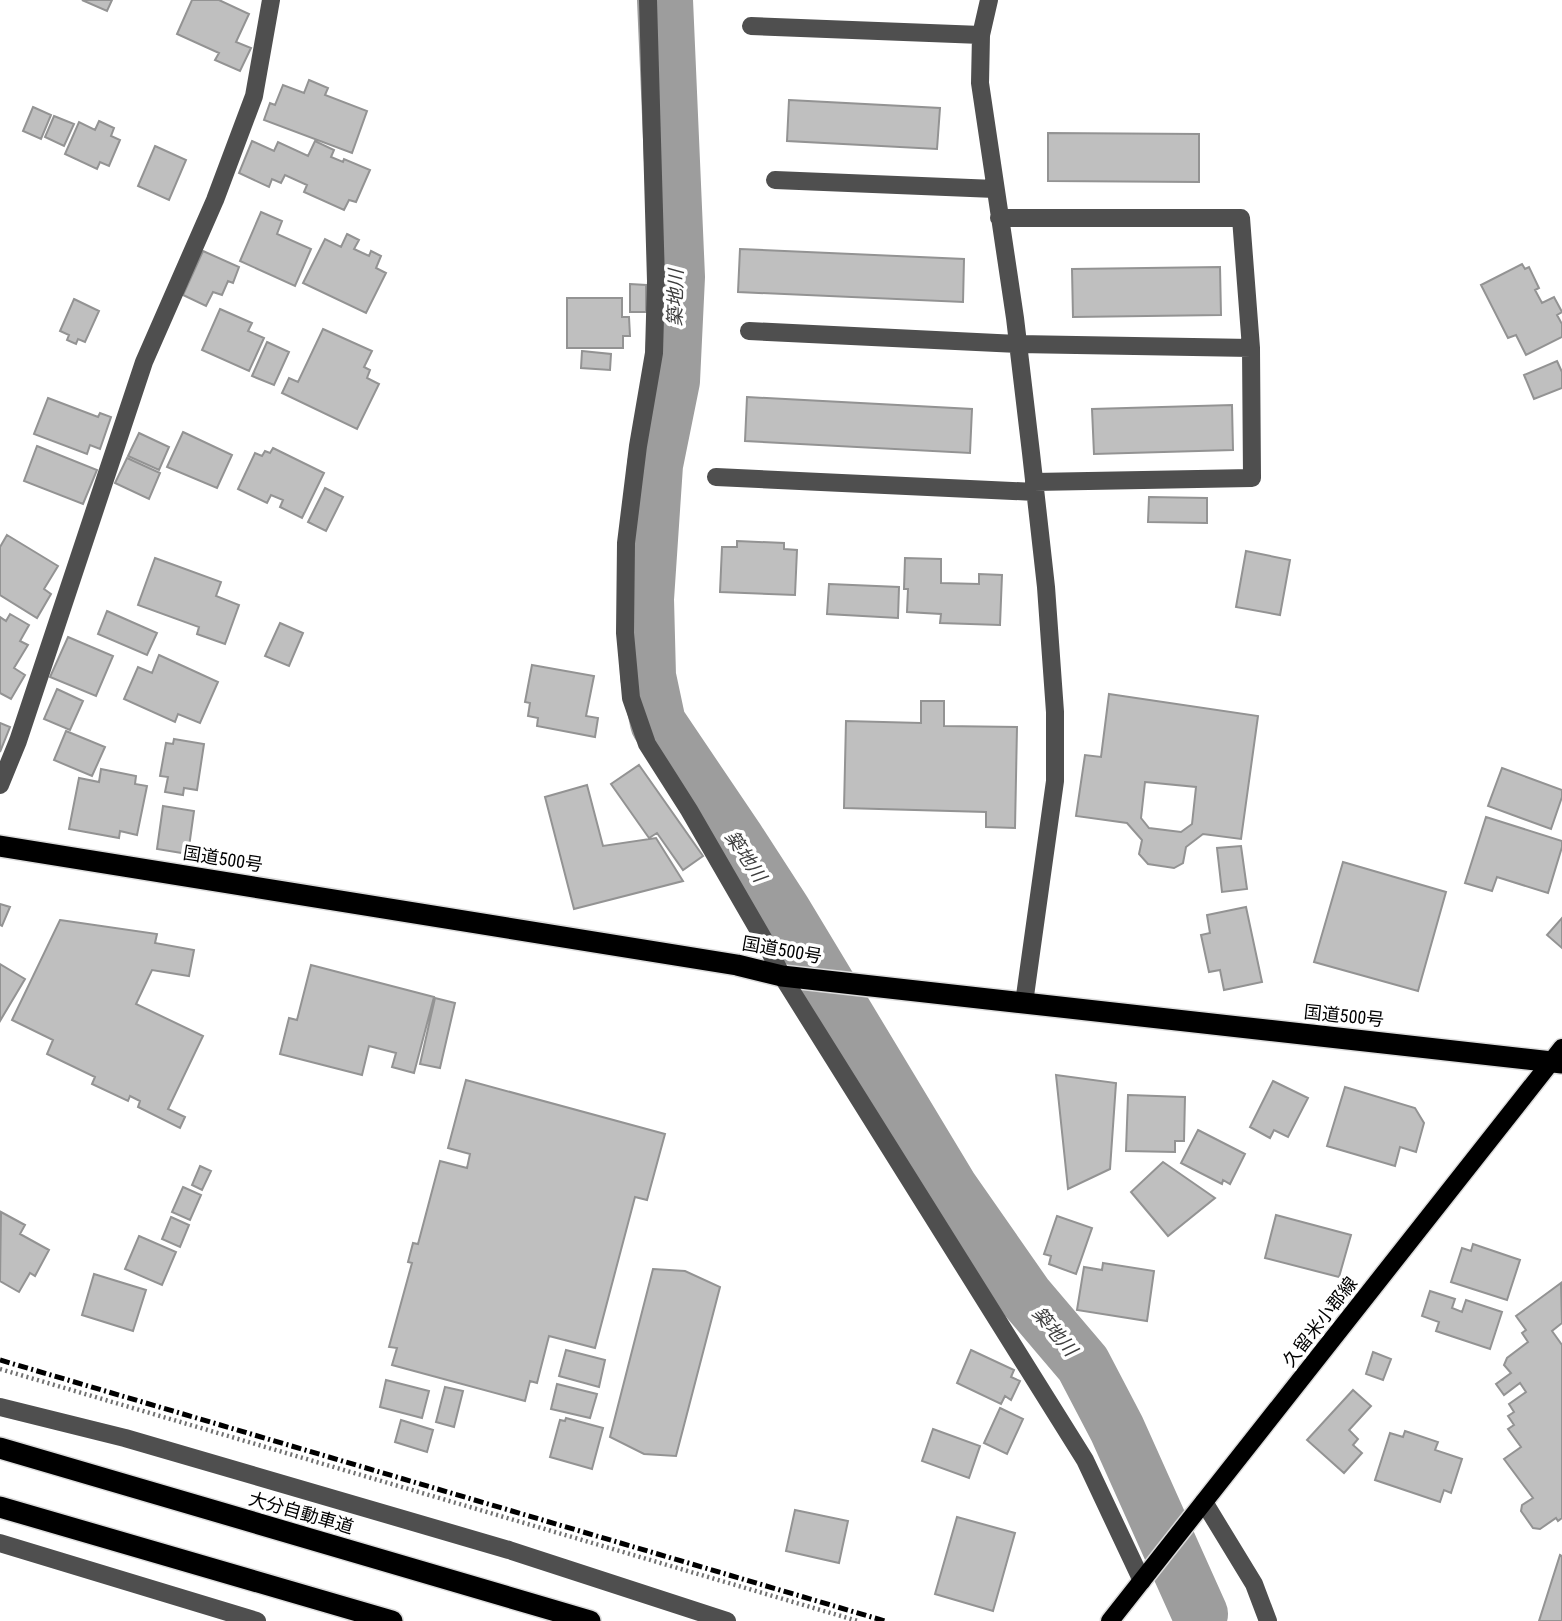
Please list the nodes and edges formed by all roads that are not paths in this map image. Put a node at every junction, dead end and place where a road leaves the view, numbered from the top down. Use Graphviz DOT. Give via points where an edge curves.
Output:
graph roads {
  1 [pos="271,0"];
  2 [pos="648,0"];
  3 [pos="989,0"];
  4 [pos="751,26"];
  5 [pos="981,35"];
  6 [pos="775,180"];
  7 [pos="995,189"];
  8 [pos="999,218"];
  9 [pos="749,331"];
  10 [pos="1018,344"];
  11 [pos="1251,348"];
  12 [pos="716,477"];
  13 [pos="1035,487"];
  14 [pos="0,785"];
  15 [pos="0,846"];
  16 [pos="782,976"];
  17 [pos="1024,1003"];
  18 [pos="1558,1058"];
  19 [pos="0,1407"];
  20 [pos="0,1448"];
  21 [pos="1204,1502"];
  22 [pos="0,1507"];
  23 [pos="0,1543"];
  24 [pos="1142,1581"];
  25 [pos="257,1621"];
  26 [pos="392,1621"];
  27 [pos="590,1621"];
  28 [pos="727,1621"];
  29 [pos="1110,1621"];
  30 [pos="1268,1621"];
  1 -- 14 [label="street" via="254,96 215,200 144,362"];
  2 -- 16 [label="street" via="656,293 654,353 626,543 625,633 631,698 647,744"];
  3 -- 5 [label="street"];
  4 -- 5 [label="street"];
  5 -- 7 [label="street" via="981,83"];
  6 -- 7 [label="street"];
  7 -- 8 [label="street"];
  8 -- 10 [label="street"];
  8 -- 11 [label="street" via="1241,218"];
  9 -- 10 [label="street"];
  10 -- 11 [label="street"];
  10 -- 13 [label="street"];
  11 -- 13 [label="street" via="1252,478"];
  12 -- 13 [label="street"];
  13 -- 17 [label="street" via="1055,712 1055,781"];
  15 -- 16 [label="highway, 国道500号"];
  16 -- 17 [label="highway, 国道500号"];
  16 -- 24 [label="street" via="1085,1460"];
  17 -- 18 [label="highway, 国道500号"];
  18 -- 21 [label="main road, 久留米小郡線"];
  19 -- 28 [label="street" via="125,1437 509,1550"];
  20 -- 27 [label="highway, 大分自動車道"];
  21 -- 24 [label="main road, 久留米小郡線"];
  21 -- 30 [label="street" via="1254,1584"];
  22 -- 26 [label="highway"];
  23 -- 25 [label="street"];
  24 -- 29 [label="main road, 久留米小郡線"];
}
